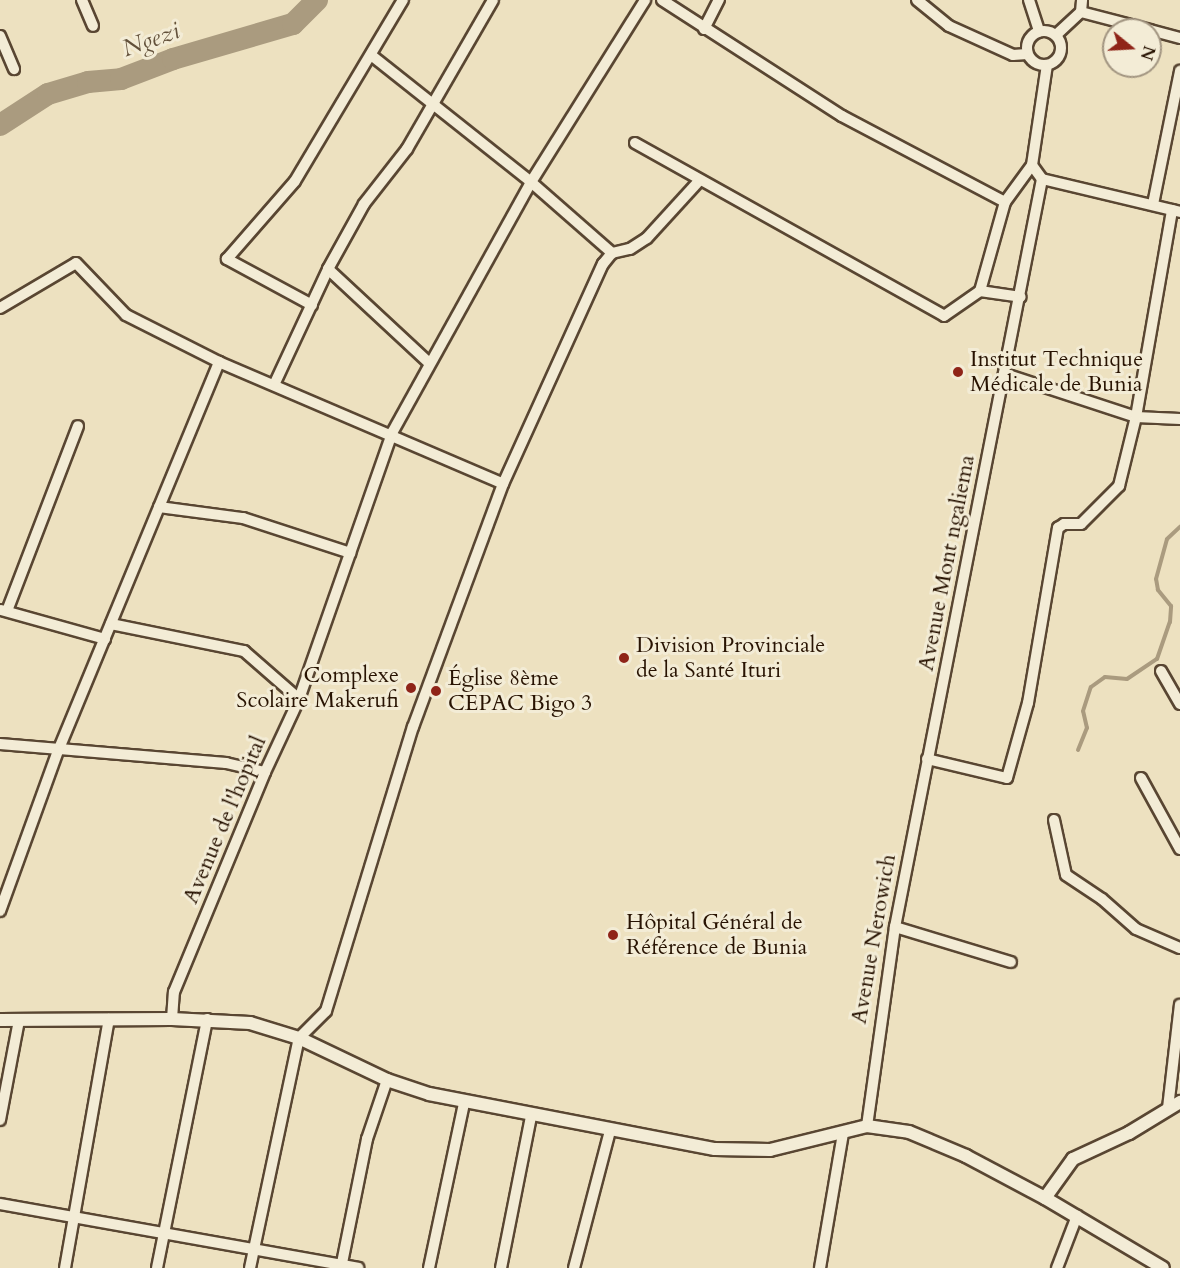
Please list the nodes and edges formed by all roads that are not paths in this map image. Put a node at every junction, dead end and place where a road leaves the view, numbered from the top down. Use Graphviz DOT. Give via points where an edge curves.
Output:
graph roads {
  1 [pos="82,0"];
  2 [pos="403,0"];
  3 [pos="493,0"];
  4 [pos="645,0"];
  5 [pos="662,0"];
  6 [pos="719,0"];
  7 [pos="1029,0"];
  8 [pos="1082,0"];
  9 [pos="919,1"];
  10 [pos="1080,12"];
  11 [pos="1103,18"];
  12 [pos="93,26"];
  13 [pos="704,29"];
  14 [pos="1039,31"];
  15 [pos="1162,33"];
  16 [pos="1056,35"];
  17 [pos="0,36"];
  18 [pos="1180,38"];
  19 [pos="1028,54"];
  20 [pos="371,55"];
  21 [pos="1047,65"];
  22 [pos="14,69"];
  23 [pos="1180,71"];
  24 [pos="434,103"];
  25 [pos="634,143"];
  26 [pos="1032,165"];
  27 [pos="1042,179"];
  28 [pos="699,181"];
  29 [pos="531,182"];
  30 [pos="1005,202"];
  31 [pos="1153,204"];
  32 [pos="1176,211"];
  33 [pos="612,253"];
  34 [pos="328,270"];
  35 [pos="980,291"];
  36 [pos="1021,297"];
  37 [pos="312,304"];
  38 [pos="0,308"];
  39 [pos="219,362"];
  40 [pos="428,362"];
  41 [pos="1005,374"];
  42 [pos="274,385"];
  43 [pos="1136,417"];
  44 [pos="1180,419"];
  45 [pos="78,426"];
  46 [pos="392,433"];
  47 [pos="503,484"];
  48 [pos="159,507"];
  49 [pos="350,554"];
  50 [pos="3,610"];
  51 [pos="111,624"];
  52 [pos="105,639"];
  53 [pos="1161,671"];
  54 [pos="300,699"];
  55 [pos="1180,704"];
  56 [pos="0,744"];
  57 [pos="58,751"];
  58 [pos="927,759"];
  59 [pos="265,772"];
  60 [pos="1141,778"];
  61 [pos="1054,820"];
  62 [pos="1180,849"];
  63 [pos="0,911"];
  64 [pos="895,927"];
  65 [pos="1180,948"];
  66 [pos="1011,962"];
  67 [pos="1180,1005"];
  68 [pos="109,1019"];
  69 [pos="172,1019"];
  70 [pos="207,1019"];
  71 [pos="0,1020"];
  72 [pos="19,1020"];
  73 [pos="299,1038"];
  74 [pos="387,1080"];
  75 [pos="1180,1101"];
  76 [pos="464,1103"];
  77 [pos="1168,1108"];
  78 [pos="531,1116"];
  79 [pos="0,1120"];
  80 [pos="867,1126"];
  81 [pos="610,1131"];
  82 [pos="843,1133"];
  83 [pos="1045,1198"];
  84 [pos="0,1204"];
  85 [pos="1077,1216"];
  86 [pos="75,1218"];
  87 [pos="164,1234"];
  88 [pos="254,1250"];
  89 [pos="341,1266"];
  90 [pos="65,1268"];
  91 [pos="157,1268"];
  92 [pos="250,1268"];
  93 [pos="358,1268"];
  94 [pos="429,1268"];
  95 [pos="501,1268"];
  96 [pos="574,1268"];
  97 [pos="820,1268"];
  98 [pos="1057,1268"];
  99 [pos="1163,1268"];
  1 -- 12 [label="street"];
  2 -- 20 [label="street"];
  3 -- 24 [label="street"];
  4 -- 29 [label="street, Avenue de l'hopital"];
  5 -- 13 [label="street"];
  6 -- 13 [label="street"];
  7 -- 14 [label="street"];
  8 -- 10 [label="street"];
  9 -- 19 [label="street" via="949,26 1013,55"];
  10 -- 11 [label="street"];
  10 -- 16 [label="street"];
  13 -- 30 [label="street" via="842,116"];
  14 -- 16 [label="street"];
  14 -- 19 [label="street" via="1027,45"];
  15 -- 18 [label="street"];
  16 -- 21 [label="street" via="1060,52"];
  17 -- 22 [label="street"];
  19 -- 21 [label="street" via="1039,65"];
  20 -- 24 [label="street"];
  20 -- 37 [label="street" via="295,181 227,259"];
  21 -- 26 [label="street"];
  23 -- 31 [label="street"];
  24 -- 29 [label="street"];
  24 -- 34 [label="street" via="407,149 364,204"];
  25 -- 28 [label="street"];
  26 -- 27 [label="street"];
  26 -- 30 [label="street"];
  27 -- 31 [label="street"];
  27 -- 36 [label="street, Avenue Mont ngaliema"];
  28 -- 33 [label="street" via="647,238 630,249"];
  28 -- 35 [label="street" via="945,316"];
  29 -- 33 [label="street"];
  29 -- 40 [label="street, Avenue de l'hopital"];
  30 -- 35 [label="street"];
  31 -- 32 [label="street"];
  32 -- 43 [label="street"];
  33 -- 47 [label="street"];
  34 -- 37 [label="street"];
  34 -- 40 [label="street"];
  35 -- 36 [label="street"];
  36 -- 41 [label="street, Avenue Mont ngaliema"];
  37 -- 42 [label="street"];
  38 -- 39 [label="street" via="76,263 126,315"];
  39 -- 42 [label="street"];
  39 -- 48 [label="street"];
  40 -- 46 [label="street, Avenue de l'hopital"];
  41 -- 43 [label="street"];
  41 -- 58 [label="street, Avenue Mont ngaliema"];
  42 -- 46 [label="street"];
  43 -- 44 [label="street"];
  43 -- 58 [label="street" via="1119,486 1081,524 1058,528 1028,703 1007,778"];
  45 -- 50 [label="street"];
  46 -- 47 [label="street" via="406,444"];
  46 -- 49 [label="street, Avenue de l'hopital"];
  47 -- 73 [label="street" via="413,727 326,1011"];
  48 -- 49 [label="street" via="243,518"];
  48 -- 51 [label="street"];
  49 -- 54 [label="street, Avenue de l'hopital"];
  50 -- 52 [label="street"];
  51 -- 52 [label="street"];
  51 -- 54 [label="street" via="244,651"];
  52 -- 57 [label="street"];
  53 -- 55 [label="street"];
  54 -- 59 [label="street, Avenue de l'hopital"];
  56 -- 57 [label="street"];
  57 -- 59 [label="street" via="226,763"];
  57 -- 63 [label="street"];
  58 -- 64 [label="street, Avenue Nerowich"];
  59 -- 69 [label="street, Avenue de l'hopital" via="174,992"];
  60 -- 62 [label="street"];
  61 -- 65 [label="street" via="1066,875 1136,929"];
  64 -- 66 [label="street"];
  64 -- 80 [label="street, Avenue Nerowich"];
  67 -- 77 [label="street"];
  68 -- 69 [label="street"];
  68 -- 72 [label="street"];
  68 -- 86 [label="street"];
  69 -- 70 [label="street"];
  70 -- 73 [label="street" via="250,1023"];
  70 -- 87 [label="street"];
  71 -- 72 [label="street"];
  72 -- 79 [label="street"];
  73 -- 74 [label="street"];
  73 -- 88 [label="street"];
  74 -- 76 [label="street"];
  74 -- 89 [label="street" via="367,1139"];
  75 -- 77 [label="street"];
  76 -- 78 [label="street"];
  76 -- 94 [label="street"];
  77 -- 83 [label="street" via="1129,1133 1072,1159"];
  78 -- 81 [label="street"];
  78 -- 95 [label="street"];
  80 -- 82 [label="street"];
  80 -- 83 [label="street" via="909,1132 966,1156"];
  81 -- 82 [label="street" via="715,1149 770,1150"];
  81 -- 96 [label="street"];
  82 -- 97 [label="street"];
  83 -- 85 [label="street"];
  84 -- 86 [label="street"];
  85 -- 98 [label="street"];
  85 -- 99 [label="street"];
  86 -- 87 [label="street"];
  86 -- 90 [label="street"];
  87 -- 88 [label="street"];
  87 -- 91 [label="street"];
  88 -- 89 [label="street"];
  88 -- 92 [label="street"];
  89 -- 93 [label="street"];
}
